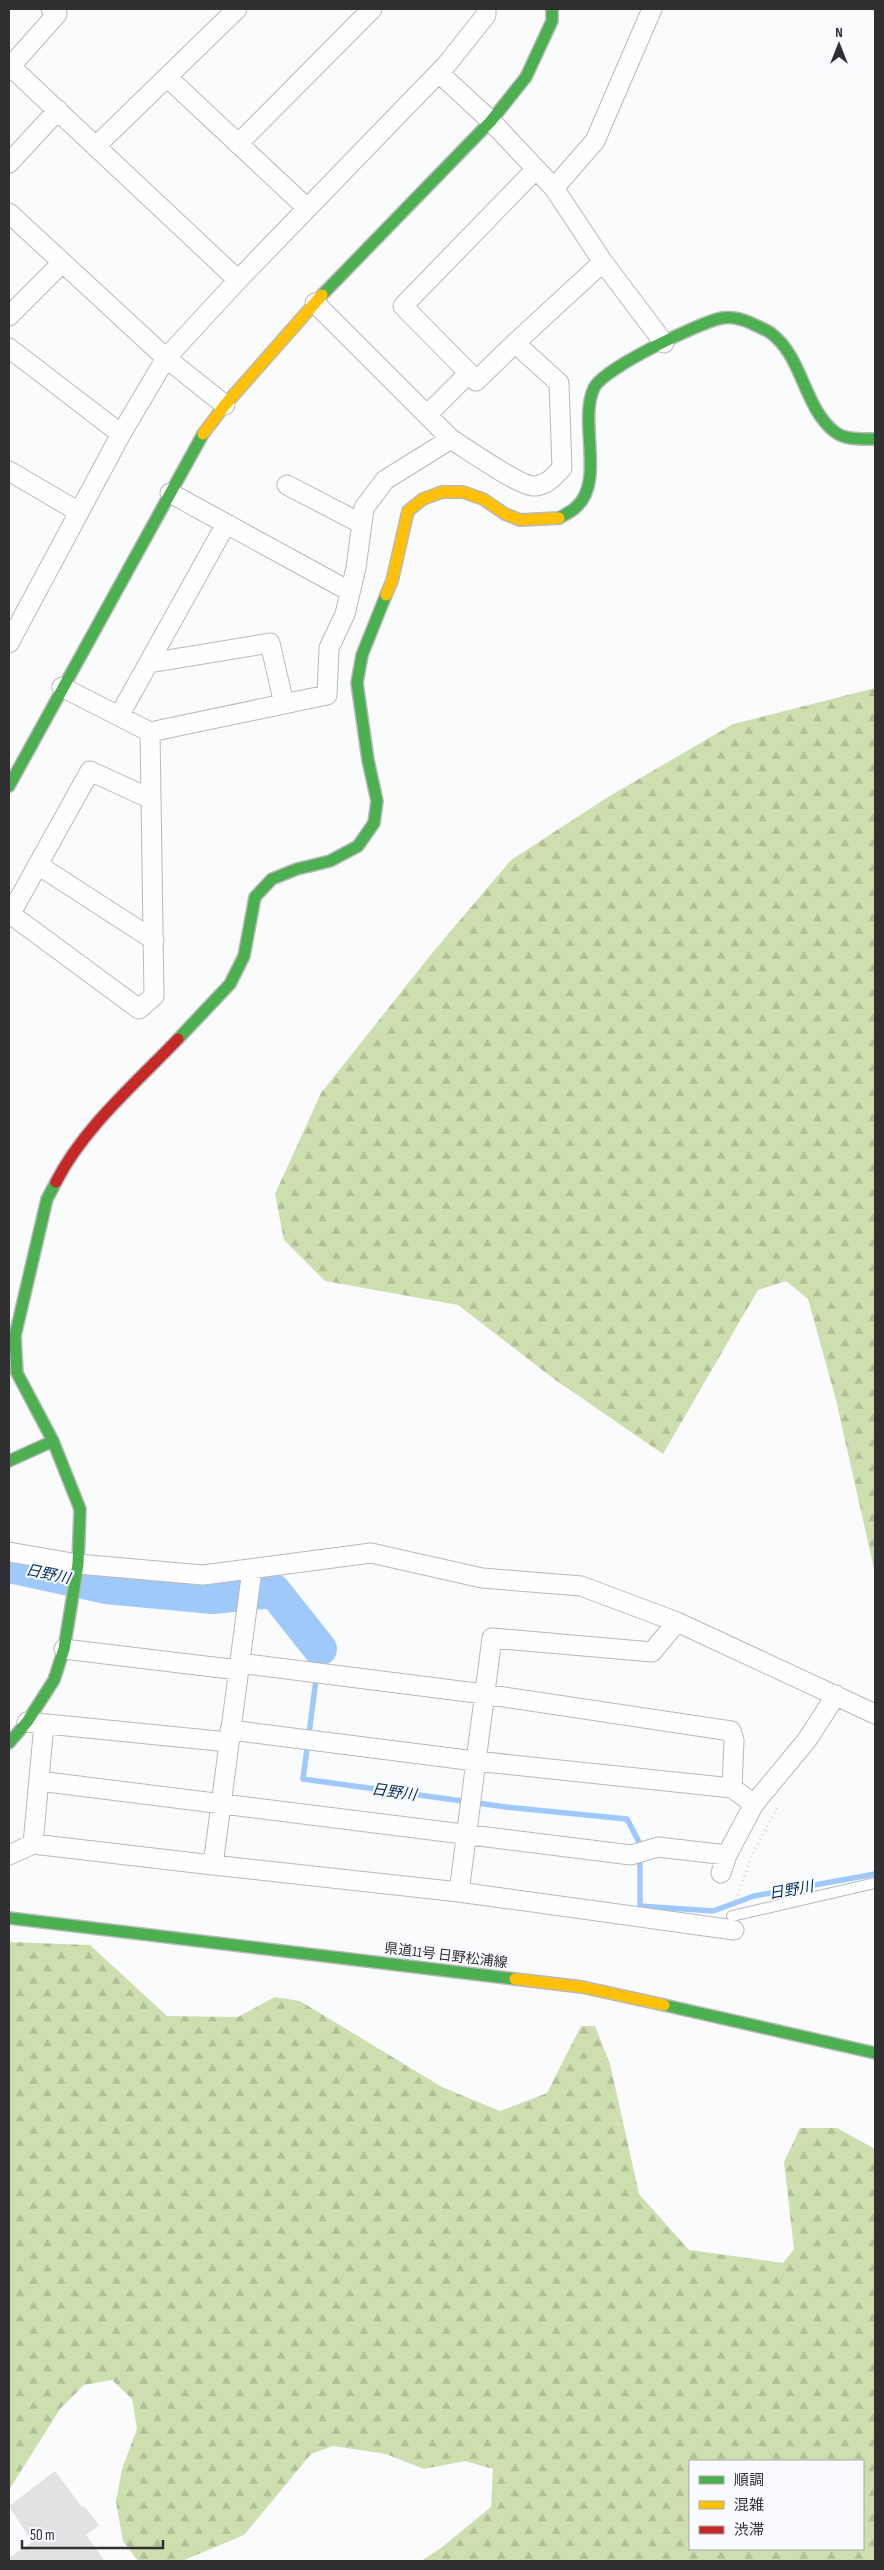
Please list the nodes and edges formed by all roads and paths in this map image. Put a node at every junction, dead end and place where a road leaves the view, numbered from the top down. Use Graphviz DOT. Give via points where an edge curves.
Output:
graph roads {
  1 [pos="51,9"];
  2 [pos="237,9"];
  3 [pos="372,9"];
  4 [pos="486,9"];
  5 [pos="552,9"];
  6 [pos="652,9"];
  7 [pos="10,67"];
  8 [pos="439,73"];
  9 [pos="167,77"];
  10 [pos="58,110"];
  11 [pos="491,121"];
  12 [pos="238,144"];
  13 [pos="96,146"];
  14 [pos="9,163"];
  15 [pos="536,169"];
  16 [pos="554,188"];
  17 [pos="307,208"];
  18 [pos="9,213"];
  19 [pos="603,262"];
  20 [pos="62,263"];
  21 [pos="238,280"];
  22 [pos="315,303"];
  23 [pos="9,316"];
  24 [pos="515,342"];
  25 [pos="664,342"];
  26 [pos="9,348"];
  27 [pos="166,358"];
  28 [pos="469,373"];
  29 [pos="225,405"];
  30 [pos="427,415"];
  31 [pos="121,434"];
  32 [pos="451,439"];
  33 [pos="875,439"];
  34 [pos="9,472"];
  35 [pos="298,486"];
  36 [pos="170,493"];
  37 [pos="79,512"];
  38 [pos="226,524"];
  39 [pos="362,524"];
  40 [pos="349,591"];
  41 [pos="9,643"];
  42 [pos="149,663"];
  43 [pos="62,688"];
  44 [pos="284,704"];
  45 [pos="119,716"];
  46 [pos="150,732"];
  47 [pos="9,786"];
  48 [pos="151,799"];
  49 [pos="38,865"];
  50 [pos="10,914"];
  51 [pos="154,940"];
  52 [pos="53,1441"];
  53 [pos="9,1462"];
  54 [pos="9,1552"];
  55 [pos="78,1564"];
  56 [pos="252,1570"];
  57 [pos="677,1622"];
  58 [pos="64,1648"];
  59 [pos="239,1666"];
  60 [pos="484,1694"];
  61 [pos="836,1695"];
  62 [pos="875,1714"];
  63 [pos="36,1723"];
  64 [pos="229,1736"];
  65 [pos="9,1744"];
  66 [pos="476,1761"];
  67 [pos="39,1781"];
  68 [pos="732,1788"];
  69 [pos="221,1802"];
  70 [pos="754,1804"];
  71 [pos="779,1804"];
  72 [pos="466,1835"];
  73 [pos="33,1844"];
  74 [pos="9,1856"];
  75 [pos="213,1865"];
  76 [pos="875,1883"];
  77 [pos="458,1892"];
  78 [pos="9,1918"];
  79 [pos="733,1923"];
  80 [pos="875,2053"];
  1 -- 7 [label="street" via="57,14"];
  2 -- 9 [label="street"];
  3 -- 12 [label="street"];
  4 -- 8 [label="street" via="486,14"];
  5 -- 11 [label="street" via="552,22 526,77"];
  6 -- 16 [label="street" via="595,142"];
  7 -- 10 [label="street"];
  8 -- 11 [label="street"];
  8 -- 17 [label="street"];
  9 -- 12 [label="street"];
  9 -- 13 [label="street"];
  10 -- 13 [label="street"];
  10 -- 14 [label="street"];
  11 -- 15 [label="street"];
  11 -- 22 [label="street"];
  12 -- 17 [label="street"];
  13 -- 21 [label="street"];
  15 -- 16 [label="street"];
  15 -- 28 [label="street" via="403,306"];
  16 -- 19 [label="street"];
  17 -- 21 [label="street"];
  18 -- 20 [label="street"];
  19 -- 24 [label="street"];
  19 -- 25 [label="street"];
  20 -- 23 [label="street"];
  20 -- 27 [label="street"];
  21 -- 27 [label="street"];
  22 -- 29 [label="street"];
  22 -- 30 [label="street"];
  24 -- 28 [label="street" via="476,380"];
  24 -- 32 [label="street" via="560,383 562,468 548,482 533,486"];
  25 -- 33 [label="street" via="723,318 741,318 758,325 772,334 789,354 823,420 836,433 855,439"];
  25 -- 52 [label="street" via="636,355 594,386 588,405 590,474 586,494 576,508 558,518 520,520 483,499 463,492 442,492 423,499 408,511 392,581 362,655 357,683 377,801 374,823 358,846 330,861 272,878 255,897 244,956 230,984 91,1131 63,1168 47,1199 15,1336 17,1373"];
  26 -- 31 [label="street"];
  27 -- 29 [label="street"];
  27 -- 31 [label="street"];
  28 -- 30 [label="street"];
  29 -- 36 [label="street" via="200,437"];
  30 -- 32 [label="street"];
  31 -- 37 [label="street"];
  32 -- 39 [label="street" via="385,480 364,508"];
  34 -- 37 [label="street"];
  35 -- 39 [label="street"];
  36 -- 38 [label="street"];
  36 -- 43 [label="street"];
  37 -- 41 [label="street"];
  38 -- 40 [label="street"];
  38 -- 42 [label="street"];
  39 -- 40 [label="street"];
  40 -- 44 [label="street" via="345,614 329,648 327,695"];
  42 -- 44 [label="street" via="270,643"];
  42 -- 45 [label="street"];
  43 -- 45 [label="street"];
  43 -- 47 [label="street"];
  44 -- 46 [label="street"];
  45 -- 46 [label="street"];
  46 -- 48 [label="street"];
  48 -- 49 [label="street" via="90,771"];
  48 -- 51 [label="street"];
  49 -- 50 [label="street"];
  49 -- 51 [label="street"];
  50 -- 51 [label="street" via="139,1009 154,996"];
  52 -- 53 [label="street"];
  52 -- 55 [label="street" via="80,1509"];
  54 -- 55 [label="street"];
  55 -- 56 [label="street" via="203,1575"];
  55 -- 58 [label="street"];
  56 -- 57 [label="street" via="371,1553 482,1578 581,1586"];
  56 -- 59 [label="street"];
  57 -- 60 [label="street" via="652,1652 492,1638"];
  57 -- 61 [label="street"];
  58 -- 59 [label="street"];
  58 -- 63 [label="street"];
  59 -- 60 [label="street"];
  59 -- 64 [label="street"];
  60 -- 66 [label="street"];
  60 -- 68 [label="street" via="731,1730 734,1740"];
  61 -- 62 [label="street"];
  61 -- 70 [label="street" via="807,1740"];
  63 -- 64 [label="street"];
  63 -- 65 [label="street"];
  63 -- 67 [label="street"];
  64 -- 66 [label="street"];
  64 -- 69 [label="street"];
  66 -- 68 [label="street"];
  66 -- 72 [label="street"];
  67 -- 69 [label="street"];
  67 -- 73 [label="street"];
  68 -- 70 [label="street"];
  69 -- 72 [label="street"];
  69 -- 75 [label="street"];
  70 -- 72 [label="street" via="724,1864 658,1847 631,1855"];
  71 -- 79 [label="path" via="739,1888"];
  72 -- 77 [label="street"];
  73 -- 74 [label="street"];
  73 -- 75 [label="street"];
  75 -- 77 [label="street"];
  76 -- 79 [label="lane"];
  77 -- 79 [label="street"];
  78 -- 80 [label="street, 県道11号 日野松浦線" via="582,1987"];
}
